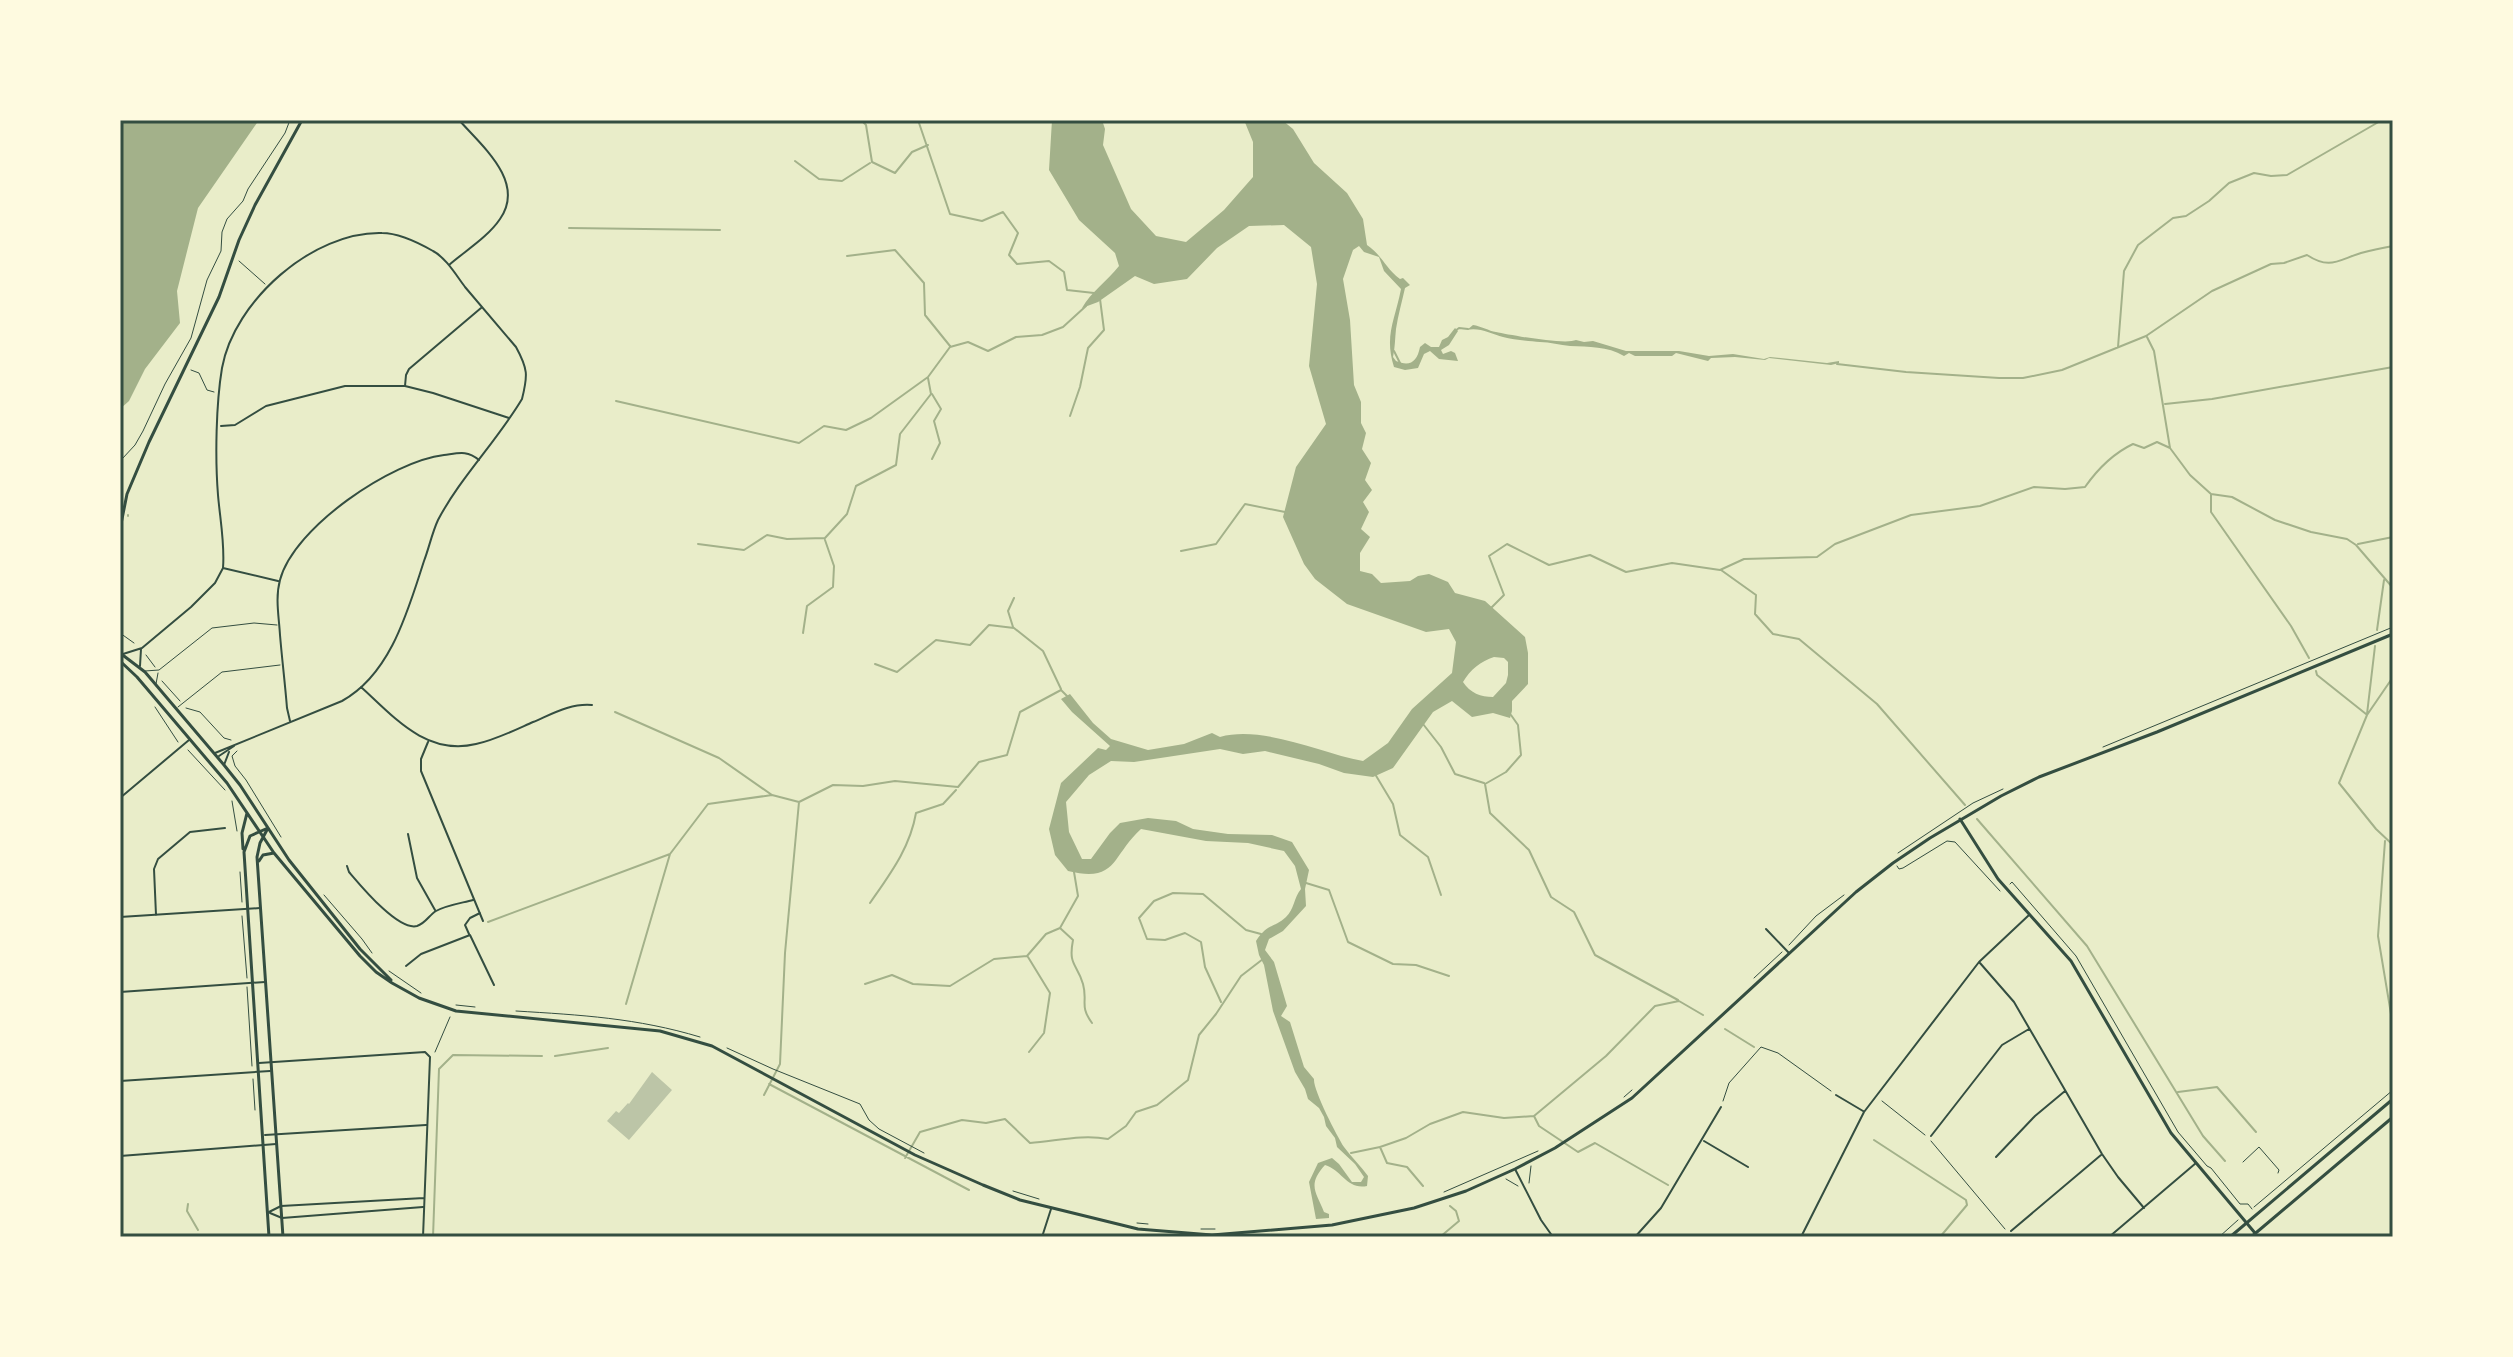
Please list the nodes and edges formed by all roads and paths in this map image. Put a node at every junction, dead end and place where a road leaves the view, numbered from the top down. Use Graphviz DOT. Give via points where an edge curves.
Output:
graph roads {
  1 [pos="290,120"];
  2 [pos="302,120"];
  3 [pos="459,120"];
  4 [pos="233,257"];
  5 [pos="448,266"];
  6 [pos="267,285"];
  7 [pos="482,308"];
  8 [pos="185,367"];
  9 [pos="405,386"];
  10 [pos="220,392"];
  11 [pos="510,419"];
  12 [pos="218,425"];
  13 [pos="480,461"];
  14 [pos="120,486"];
  15 [pos="120,529"];
  16 [pos="223,568"];
  17 [pos="279,581"];
  18 [pos="279,625"];
  19 [pos="2393,627"];
  20 [pos="2393,634"];
  21 [pos="142,648"];
  22 [pos="121,654"];
  23 [pos="120,661"];
  24 [pos="283,665"];
  25 [pos="140,667"];
  26 [pos="159,670"];
  27 [pos="145,672"];
  28 [pos="156,684"];
  29 [pos="361,687"];
  30 [pos="182,704"];
  31 [pos="592,705"];
  32 [pos="154,708"];
  33 [pos="176,708"];
  34 [pos="168,715"];
  35 [pos="290,721"];
  36 [pos="190,739"];
  37 [pos="428,741"];
  38 [pos="179,743"];
  39 [pos="233,747"];
  40 [pos="2102,747"];
  41 [pos="216,755"];
  42 [pos="207,760"];
  43 [pos="224,765"];
  44 [pos="2014,784"];
  45 [pos="120,798"];
  46 [pos="1964,808"];
  47 [pos="247,810"];
  48 [pos="1960,819"];
  49 [pos="225,828"];
  50 [pos="268,828"];
  51 [pos="259,831"];
  52 [pos="408,834"];
  53 [pos="263,837"];
  54 [pos="244,852"];
  55 [pos="274,853"];
  56 [pos="1894,862"];
  57 [pos="259,865"];
  58 [pos="347,866"];
  59 [pos="2006,887"];
  60 [pos="318,895"];
  61 [pos="313,899"];
  62 [pos="474,899"];
  63 [pos="261,908"];
  64 [pos="247,909"];
  65 [pos="435,911"];
  66 [pos="480,913"];
  67 [pos="2030,914"];
  68 [pos="156,915"];
  69 [pos="120,917"];
  70 [pos="483,921"];
  71 [pos="1766,929"];
  72 [pos="470,935"];
  73 [pos="1789,954"];
  74 [pos="1979,962"];
  75 [pos="406,966"];
  76 [pos="265,982"];
  77 [pos="253,983"];
  78 [pos="494,985"];
  79 [pos="120,992"];
  80 [pos="407,992"];
  81 [pos="454,1007"];
  82 [pos="2029,1029"];
  83 [pos="430,1057"];
  84 [pos="271,1062"];
  85 [pos="258,1063"];
  86 [pos="271,1070"];
  87 [pos="258,1072"];
  88 [pos="120,1081"];
  89 [pos="1634,1089"];
  90 [pos="2066,1090"];
  91 [pos="2393,1090"];
  92 [pos="1836,1095"];
  93 [pos="1625,1096"];
  94 [pos="1879,1099"];
  95 [pos="2393,1099"];
  96 [pos="1721,1107"];
  97 [pos="1864,1112"];
  98 [pos="2393,1117"];
  99 [pos="427,1125"];
  100 [pos="276,1134"];
  101 [pos="263,1135"];
  102 [pos="1931,1136"];
  103 [pos="1702,1140"];
  104 [pos="277,1144"];
  105 [pos="263,1146"];
  106 [pos="1540,1150"];
  107 [pos="2102,1154"];
  108 [pos="120,1156"];
  109 [pos="1526,1157"];
  110 [pos="1996,1157"];
  111 [pos="1528,1162"];
  112 [pos="2243,1162"];
  113 [pos="2196,1163"];
  114 [pos="1748,1167"];
  115 [pos="1501,1169"];
  116 [pos="1515,1169"];
  117 [pos="2278,1173"];
  118 [pos="1503,1174"];
  119 [pos="1522,1187"];
  120 [pos="1439,1194"];
  121 [pos="424,1198"];
  122 [pos="281,1206"];
  123 [pos="424,1207"];
  124 [pos="1051,1208"];
  125 [pos="2144,1208"];
  126 [pos="268,1212"];
  127 [pos="2242,1217"];
  128 [pos="282,1218"];
  129 [pos="2246,1223"];
  130 [pos="2011,1231"];
  131 [pos="2253,1235"];
  132 [pos="2012,1236"];
  133 [pos="269,1237"];
  134 [pos="283,1237"];
  135 [pos="423,1237"];
  136 [pos="1042,1237"];
  137 [pos="1553,1237"];
  138 [pos="1635,1237"];
  139 [pos="1725,1237"];
  140 [pos="1736,1237"];
  141 [pos="1801,1237"];
  142 [pos="2109,1237"];
  143 [pos="2219,1237"];
  144 [pos="2230,1237"];
  1 -- 14 [label="path" via="227,219 189,344 135,445 122,459"];
  2 -- 4 [label="street"];
  3 -- 5 [label="street" via="504,175 509,194 498,222"];
  4 -- 6 [label="path"];
  4 -- 8 [label="street"];
  5 -- 6 [label="street" via="437,253 396,236 355,234 318,250"];
  5 -- 7 [label="street"];
  6 -- 10 [label="street" via="229,345"];
  7 -- 9 [label="street" via="409,369"];
  7 -- 11 [label="street" via="525,364 528,378"];
  8 -- 10 [label="path" via="199,373 207,390"];
  8 -- 15 [label="street" via="127,494"];
  9 -- 11 [label="street"];
  9 -- 12 [label="street" via="345,386 266,406 230,427"];
  10 -- 12 [label="street"];
  11 -- 13 [label="street"];
  12 -- 16 [label="street"];
  13 -- 17 [label="street" via="466,452 430,456 383,476 292,553"];
  13 -- 29 [label="street" via="437,522 392,645"];
  16 -- 17 [label="street"];
  16 -- 21 [label="street" via="202,597"];
  17 -- 18 [label="street"];
  18 -- 24 [label="street"];
  18 -- 26 [label="lane" via="212,628"];
  19 -- 40 [label="path"];
  20 -- 48 [label="street" via="2039,777"];
  21 -- 22 [label="street"];
  21 -- 25 [label="street"];
  22 -- 25 [label="street"];
  23 -- 34 [label="street"];
  24 -- 30 [label="lane" via="222,672"];
  24 -- 35 [label="street"];
  25 -- 27 [label="street"];
  26 -- 27 [label="lane"];
  26 -- 28 [label="lane"];
  27 -- 28 [label="street"];
  28 -- 33 [label="street"];
  29 -- 35 [label="street" via="342,701"];
  29 -- 37 [label="street"];
  30 -- 33 [label="lane"];
  30 -- 39 [label="path" via="203,714"];
  31 -- 37 [label="street" via="566,708 478,744"];
  32 -- 38 [label="path"];
  33 -- 34 [label="street"];
  33 -- 41 [label="street"];
  34 -- 36 [label="street"];
  35 -- 39 [label="street"];
  36 -- 42 [label="street"];
  36 -- 45 [label="street"];
  37 -- 62 [label="street" via="421,771"];
  39 -- 41 [label="street"];
  39 -- 43 [label="street"];
  41 -- 42 [label="street"];
  41 -- 43 [label="street"];
  42 -- 47 [label="street"];
  43 -- 50 [label="street"];
  44 -- 46 [label="path"];
  47 -- 51 [label="street"];
  47 -- 54 [label="street"];
  48 -- 56 [label="street"];
  48 -- 59 [label="street"];
  49 -- 68 [label="street" via="190,832 160,856 154,869"];
  50 -- 51 [label="street"];
  50 -- 53 [label="street"];
  50 -- 60 [label="street"];
  51 -- 53 [label="street"];
  51 -- 54 [label="street" via="248,839"];
  52 -- 65 [label="street" via="417,878"];
  53 -- 55 [label="street"];
  53 -- 57 [label="street"];
  54 -- 64 [label="street"];
  55 -- 57 [label="street" via="261,856"];
  55 -- 61 [label="street"];
  56 -- 59 [label="path" via="1903,868 1947,841 1955,842 2001,892"];
  56 -- 73 [label="street"];
  57 -- 63 [label="street"];
  58 -- 65 [label="street" via="399,922 420,925"];
  59 -- 67 [label="street"];
  59 -- 91 [label="path" via="2012,882 2076,956 2178,1132 2240,1204 2252,1209"];
  60 -- 61 [label="street"];
  60 -- 80 [label="street" via="360,949"];
  61 -- 80 [label="street" via="371,967"];
  62 -- 65 [label="street"];
  62 -- 66 [label="street"];
  63 -- 64 [label="street"];
  63 -- 76 [label="street"];
  64 -- 68 [label="street"];
  64 -- 77 [label="street"];
  66 -- 70 [label="street"];
  66 -- 72 [label="street" via="465,925"];
  67 -- 74 [label="street"];
  67 -- 113 [label="street" via="2071,961 2169,1130"];
  68 -- 69 [label="street"];
  71 -- 73 [label="street"];
  72 -- 75 [label="street" via="421,954"];
  72 -- 78 [label="street"];
  73 -- 111 [label="street" via="1632,1098"];
  74 -- 82 [label="street" via="2014,1002"];
  74 -- 97 [label="street"];
  76 -- 77 [label="street"];
  76 -- 84 [label="street"];
  77 -- 79 [label="street"];
  77 -- 85 [label="street"];
  80 -- 81 [label="street"];
  81 -- 83 [label="path"];
  81 -- 124 [label="street" via="470,1014 660,1031 712,1046 915,1155"];
  82 -- 90 [label="street"];
  82 -- 102 [label="street" via="2002,1045"];
  83 -- 84 [label="street" via="425,1052"];
  83 -- 99 [label="street"];
  84 -- 85 [label="street"];
  84 -- 86 [label="street"];
  85 -- 87 [label="street"];
  86 -- 87 [label="street"];
  86 -- 100 [label="street"];
  87 -- 88 [label="street"];
  87 -- 101 [label="street"];
  89 -- 93 [label="path"];
  90 -- 107 [label="street"];
  90 -- 110 [label="street"];
  92 -- 96 [label="path" via="1790,1060 1761,1047 1729,1083"];
  92 -- 97 [label="street"];
  94 -- 132 [label="path" via="1927,1136"];
  95 -- 129 [label="street"];
  96 -- 103 [label="street"];
  97 -- 141 [label="street"];
  98 -- 131 [label="street"];
  99 -- 100 [label="street"];
  99 -- 121 [label="street"];
  100 -- 101 [label="street"];
  100 -- 104 [label="street"];
  101 -- 105 [label="street"];
  103 -- 114 [label="street"];
  103 -- 138 [label="street" via="1661,1208"];
  104 -- 105 [label="street"];
  104 -- 122 [label="street"];
  105 -- 108 [label="street"];
  105 -- 126 [label="street"];
  106 -- 109 [label="path"];
  107 -- 125 [label="street"];
  107 -- 130 [label="street"];
  109 -- 111 [label="path"];
  109 -- 115 [label="path"];
  111 -- 116 [label="street"];
  111 -- 119 [label="path" via="1529,1184"];
  112 -- 117 [label="lane" via="2259,1147"];
  113 -- 125 [label="street"];
  113 -- 127 [label="street"];
  115 -- 118 [label="path"];
  115 -- 120 [label="path"];
  116 -- 118 [label="street"];
  116 -- 119 [label="street"];
  118 -- 119 [label="path"];
  118 -- 124 [label="street" via="1414,1208 1314,1228 1197,1234 1138,1229"];
  119 -- 137 [label="street"];
  121 -- 122 [label="street"];
  121 -- 123 [label="street"];
  122 -- 126 [label="street"];
  122 -- 128 [label="street"];
  123 -- 128 [label="street"];
  123 -- 135 [label="street"];
  124 -- 136 [label="street"];
  125 -- 142 [label="street"];
  126 -- 128 [label="street"];
  126 -- 133 [label="street"];
  127 -- 129 [label="street"];
  127 -- 143 [label="path"];
  128 -- 134 [label="street"];
  129 -- 131 [label="street"];
  129 -- 144 [label="street"];
  139 -- 140 [label="street"];
}
